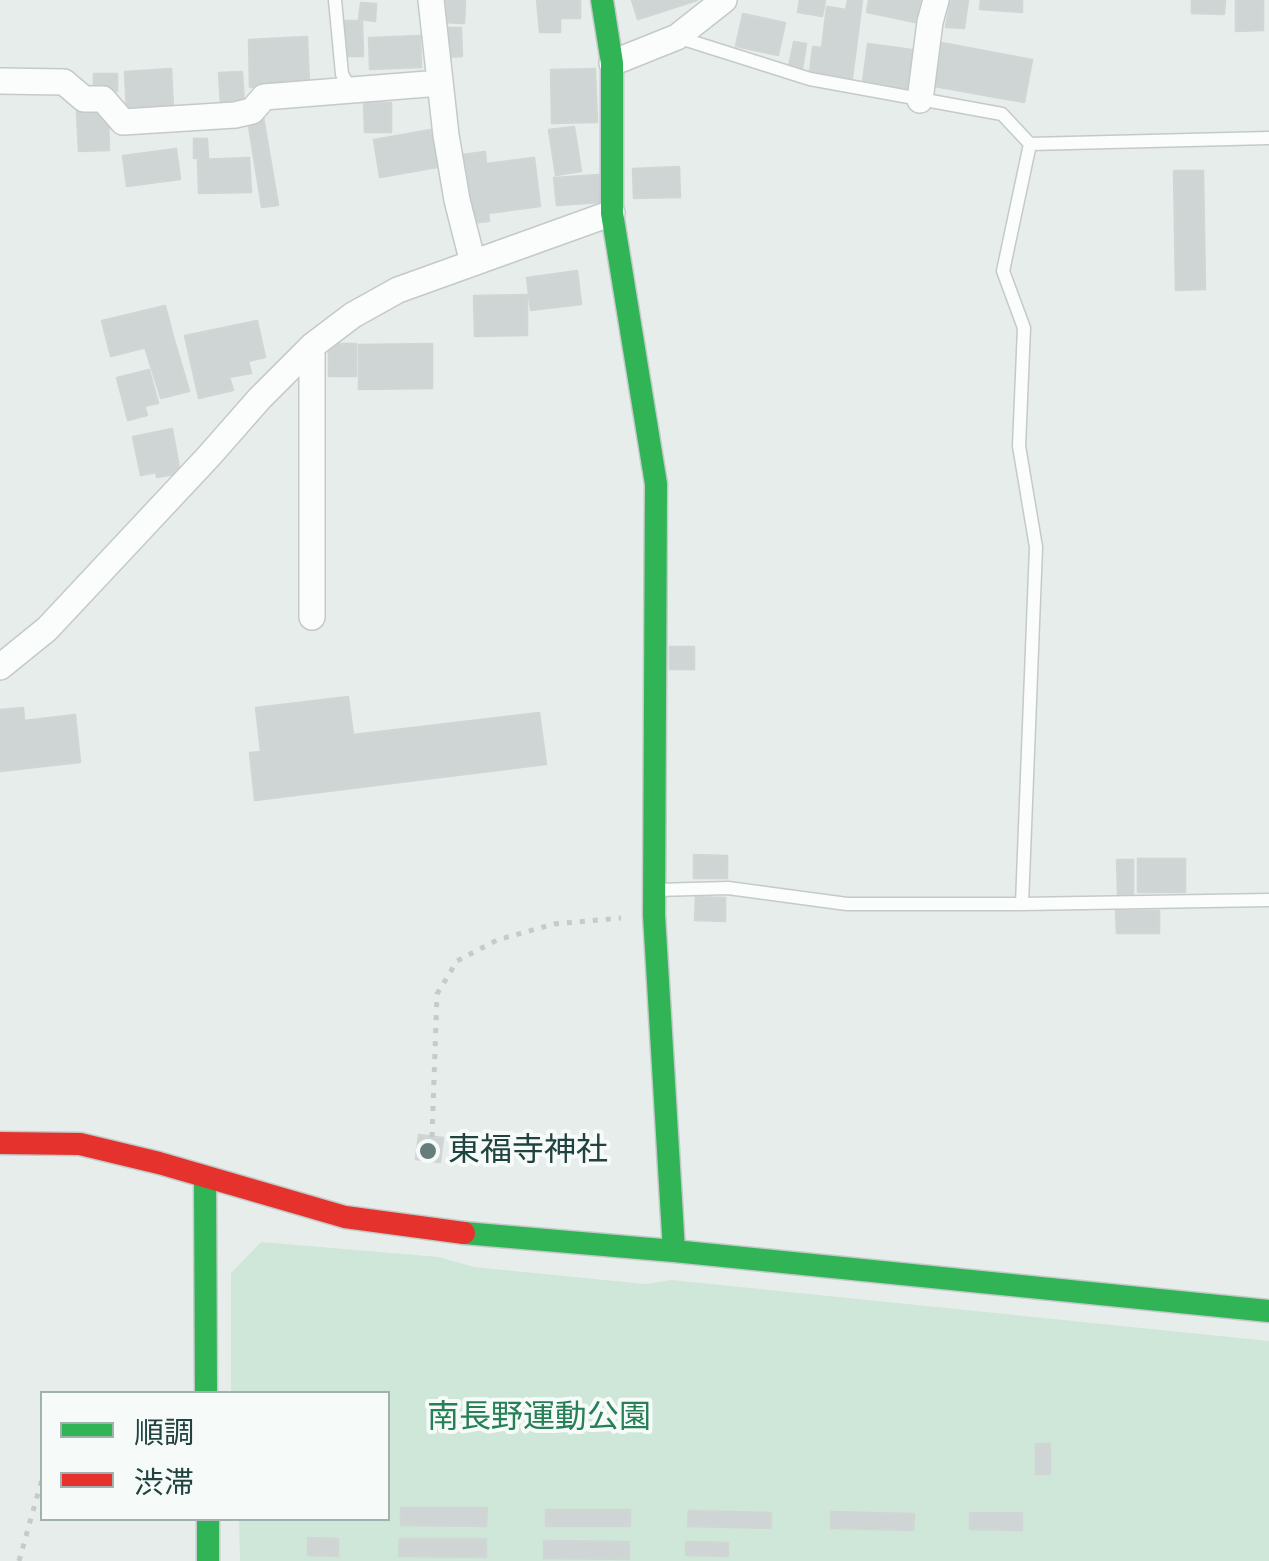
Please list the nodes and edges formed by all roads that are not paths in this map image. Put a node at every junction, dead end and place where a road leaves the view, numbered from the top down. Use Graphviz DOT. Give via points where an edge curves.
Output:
graph roads {
  1 [pos="334,0"];
  2 [pos="431,0"];
  3 [pos="602,0"];
  4 [pos="724,0"];
  5 [pos="936,0"];
  6 [pos="677,36"];
  7 [pos="612,63"];
  8 [pos="0,81"];
  9 [pos="440,82"];
  10 [pos="350,90"];
  11 [pos="920,100"];
  12 [pos="1269,138"];
  13 [pos="1030,144"];
  14 [pos="612,213"];
  15 [pos="472,263"];
  16 [pos="312,346"];
  17 [pos="312,617"];
  18 [pos="0,667"];
  19 [pos="654,890"];
  20 [pos="1269,900"];
  21 [pos="1022,904"];
  22 [pos="0,1144"];
  23 [pos="205,1178"];
  24 [pos="674,1251"];
  25 [pos="1269,1311"];
  26 [pos="206,1391"];
  27 [pos="208,1521"];
  28 [pos="208,1561"];
  1 -- 10 [label="lane" via="342,74"];
  2 -- 9 [label="street"];
  3 -- 7 [label="street"];
  4 -- 6 [label="street"];
  5 -- 11 [label="street"];
  6 -- 7 [label="street"];
  6 -- 11 [label="lane" via="810,80"];
  7 -- 14 [label="street"];
  8 -- 10 [label="street" via="64,82 84,99 103,99 122,122 235,115 252,111 264,97"];
  9 -- 10 [label="street"];
  9 -- 15 [label="street"];
  11 -- 13 [label="lane" via="1002,114"];
  12 -- 13 [label="lane"];
  13 -- 21 [label="lane" via="1004,270 1024,328 1020,446 1036,547"];
  14 -- 15 [label="street"];
  14 -- 19 [label="street" via="656,484"];
  15 -- 16 [label="street" via="398,290"];
  16 -- 17 [label="street"];
  16 -- 18 [label="street" via="47,629"];
  19 -- 21 [label="lane" via="728,888 847,904"];
  19 -- 24 [label="street"];
  20 -- 21 [label="lane"];
  22 -- 23 [label="street" via="80,1144"];
  23 -- 24 [label="street" via="363,1220"];
  23 -- 26 [label="street"];
  24 -- 25 [label="street"];
  27 -- 28 [label="street"];
}
